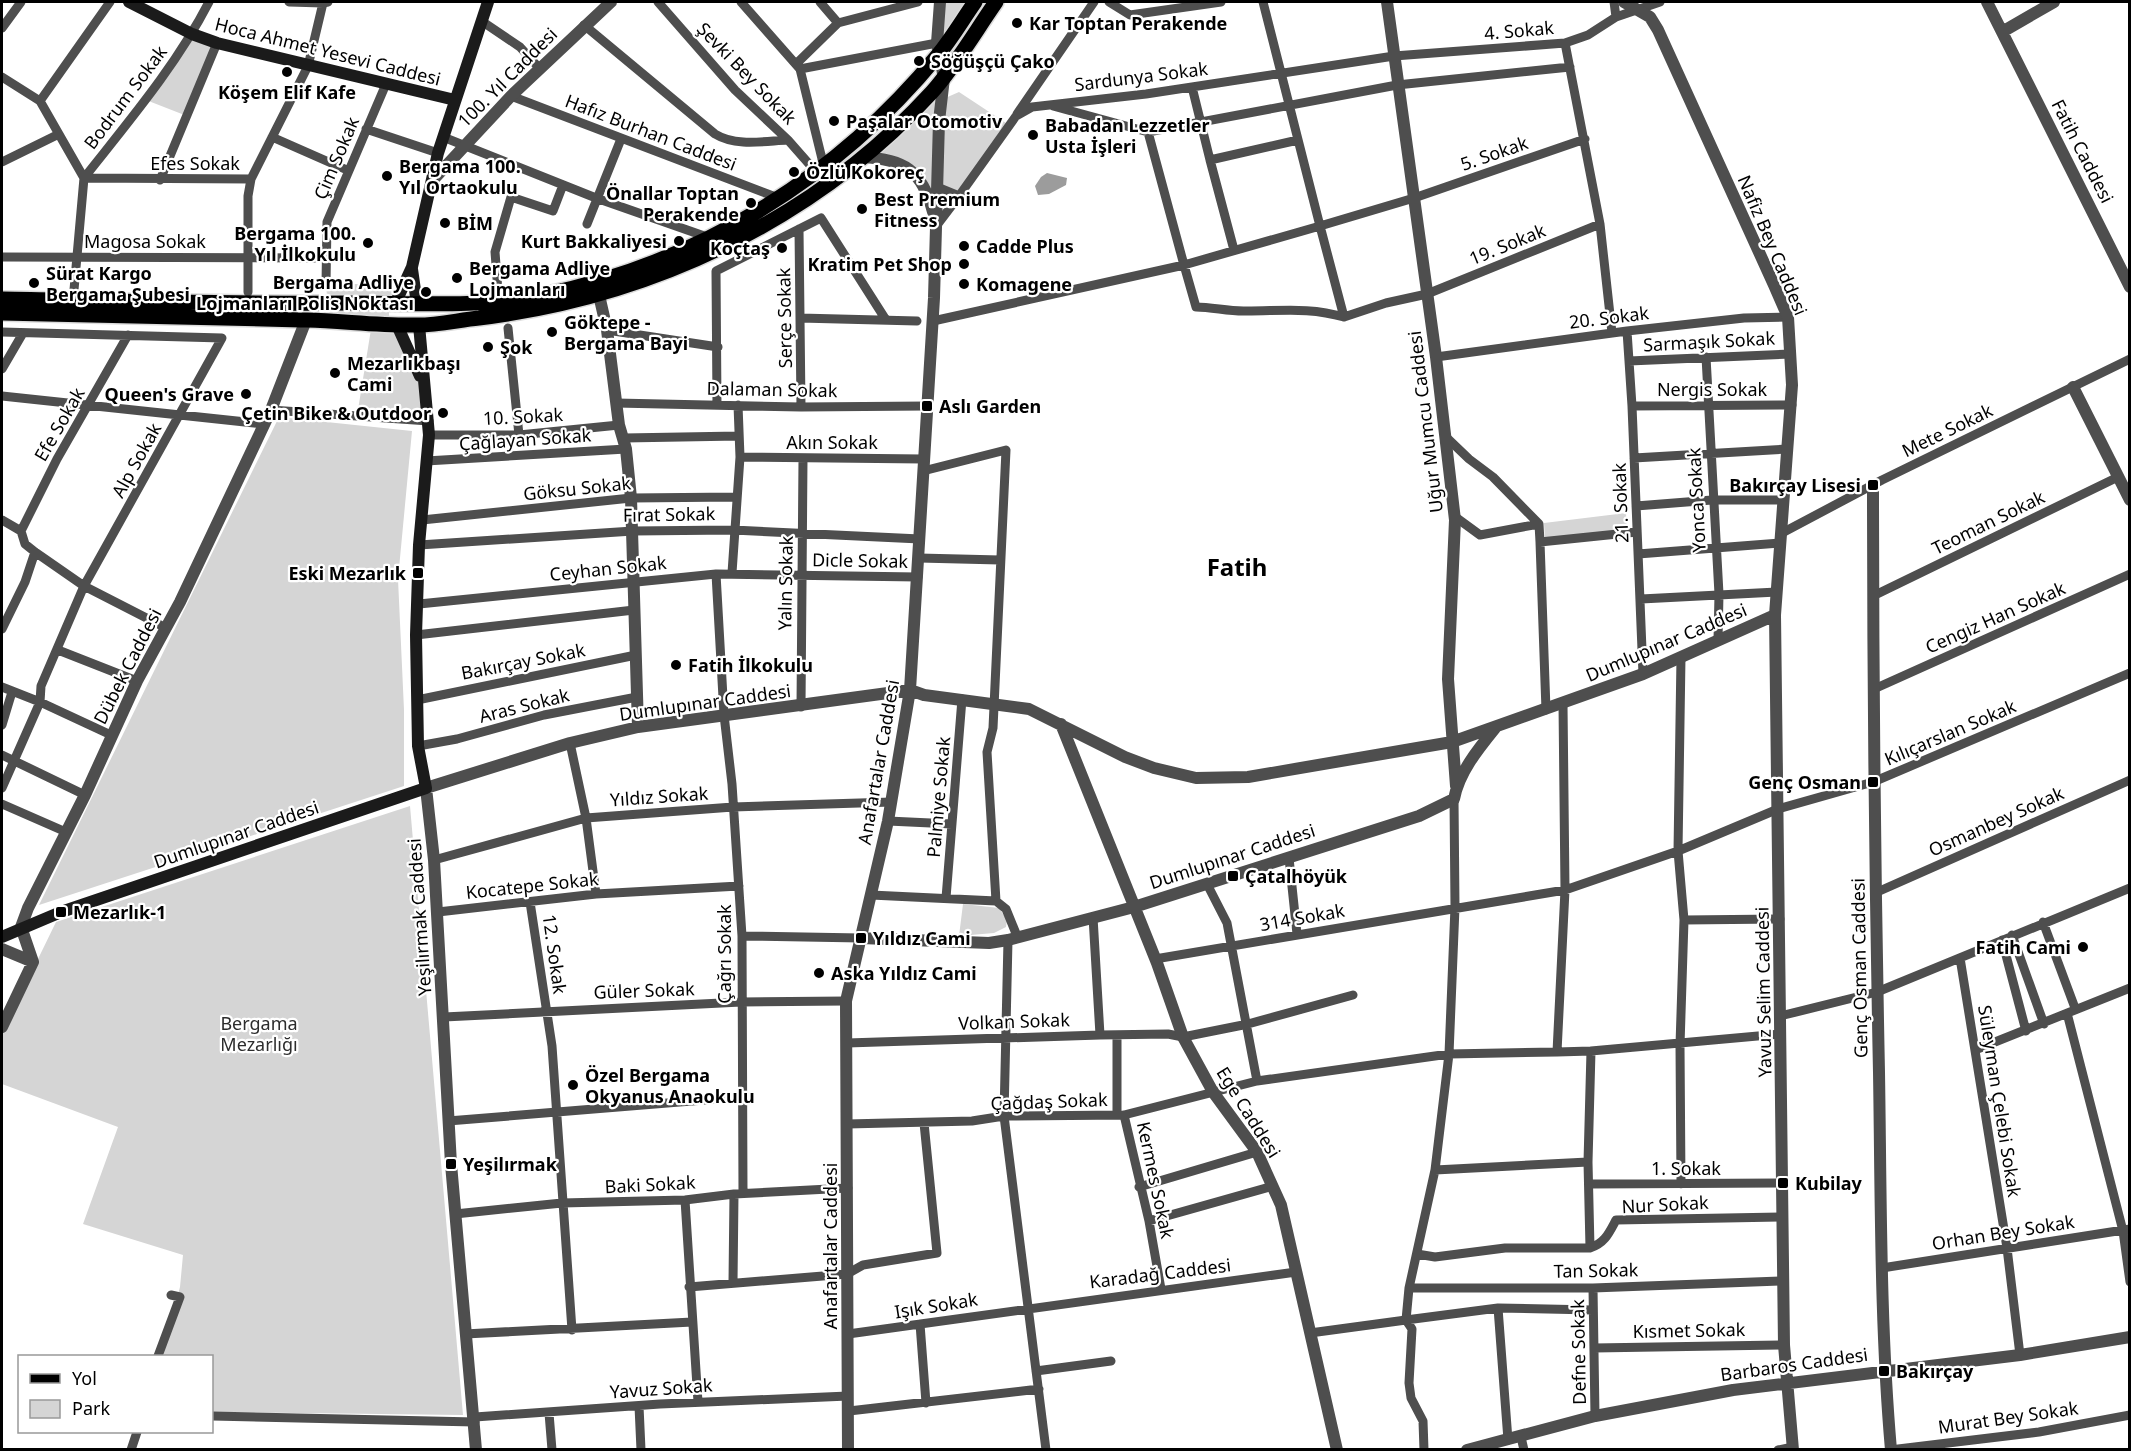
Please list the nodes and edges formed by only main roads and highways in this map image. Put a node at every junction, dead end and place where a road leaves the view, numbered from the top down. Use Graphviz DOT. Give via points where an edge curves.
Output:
graph roads {
  1 [pos="129,2"];
  2 [pos="488,2"];
  3 [pos="975,2"];
  4 [pos="996,2"];
  5 [pos="455,100"];
  6 [pos="412,267"];
  7 [pos="2,299"];
  8 [pos="394,304"];
  9 [pos="417,304"];
  10 [pos="2,313"];
  11 [pos="397,325"];
  12 [pos="419,325"];
  13 [pos="423,383"];
  14 [pos="426,788"];
  15 [pos="2,937"];
  1 -- 5 [label="main road, Hoca Ahmet Yesevi Caddesi" via="217,43"];
  2 -- 5 [label="main road"];
  3 -- 9 [label="main road" via="925,69 882,115 781,199 710,238 632,272 542,295"];
  4 -- 12 [label="main road" via="933,91 862,157 792,209 735,241 680,268 599,295 519,312"];
  5 -- 6 [label="main road" via="438,153"];
  6 -- 8 [label="main road"];
  6 -- 9 [label="main road"];
  7 -- 8 [label="main road"];
  8 -- 9 [label="main road"];
  8 -- 11 [label="main road"];
  9 -- 12 [label="main road"];
  10 -- 11 [label="main road"];
  11 -- 12 [label="main road"];
  11 -- 13 [label="main road, Yeşilırmak Caddesi"];
  12 -- 13 [label="main road, Yeşilırmak Caddesi"];
  13 -- 14 [label="main road, Yeşilırmak Caddesi" via="429,435 416,635 418,746"];
  14 -- 15 [label="main road, Dumlupınar Caddesi" via="21,927"];
}
